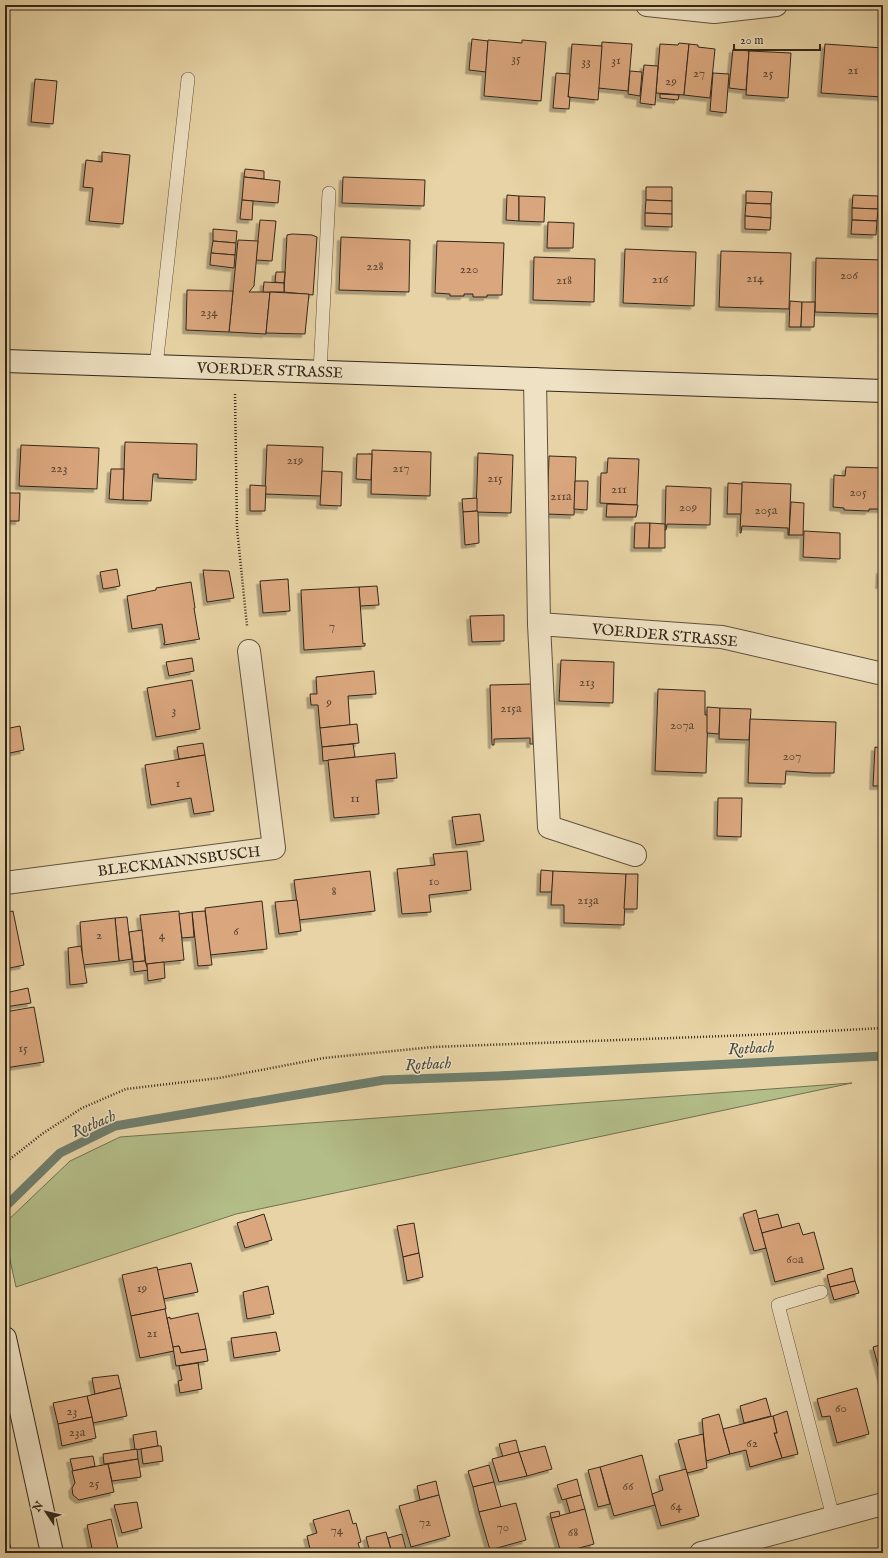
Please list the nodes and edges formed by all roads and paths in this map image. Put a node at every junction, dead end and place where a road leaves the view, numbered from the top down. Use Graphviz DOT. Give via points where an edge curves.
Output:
graph roads {
  1 [pos="647,5"];
  2 [pos="776,5"];
  3 [pos="188,80"];
  4 [pos="329,193"];
  5 [pos="5,361"];
  6 [pos="156,366"];
  7 [pos="235,369"];
  8 [pos="320,372"];
  9 [pos="536,379"];
  10 [pos="883,391"];
  11 [pos="539,624"];
  12 [pos="249,651"];
  13 [pos="883,674"];
  14 [pos="636,855"];
  15 [pos="5,883"];
  16 [pos="883,1028"];
  17 [pos="5,1163"];
  18 [pos="821,1292"];
  19 [pos="5,1338"];
  20 [pos="883,1504"];
  21 [pos="833,1517"];
  22 [pos="52,1553"];
  23 [pos="701,1553"];
  1 -- 2 [label="street" via="714,12"];
  3 -- 6 [label="lane"];
  4 -- 8 [label="lane"];
  5 -- 6 [label="street, VOERDER STRASSE"];
  6 -- 7 [label="street, VOERDER STRASSE"];
  7 -- 8 [label="street, VOERDER STRASSE"];
  7 -- 12 [label="path" via="237,528"];
  8 -- 9 [label="street, VOERDER STRASSE"];
  9 -- 10 [label="street, VOERDER STRASSE"];
  9 -- 11 [label="street"];
  11 -- 13 [label="street, VOERDER STRASSE" via="722,637"];
  11 -- 14 [label="street" via="549,827"];
  12 -- 15 [label="street, BLECKMANNSBUSCH" via="274,848"];
  16 -- 17 [label="path" via="432,1047 324,1058 219,1078 126,1089 82,1108 42,1134"];
  18 -- 21 [label="lane" via="778,1305"];
  19 -- 22 [label="street"];
  20 -- 21 [label="street"];
  21 -- 23 [label="street"];
}
